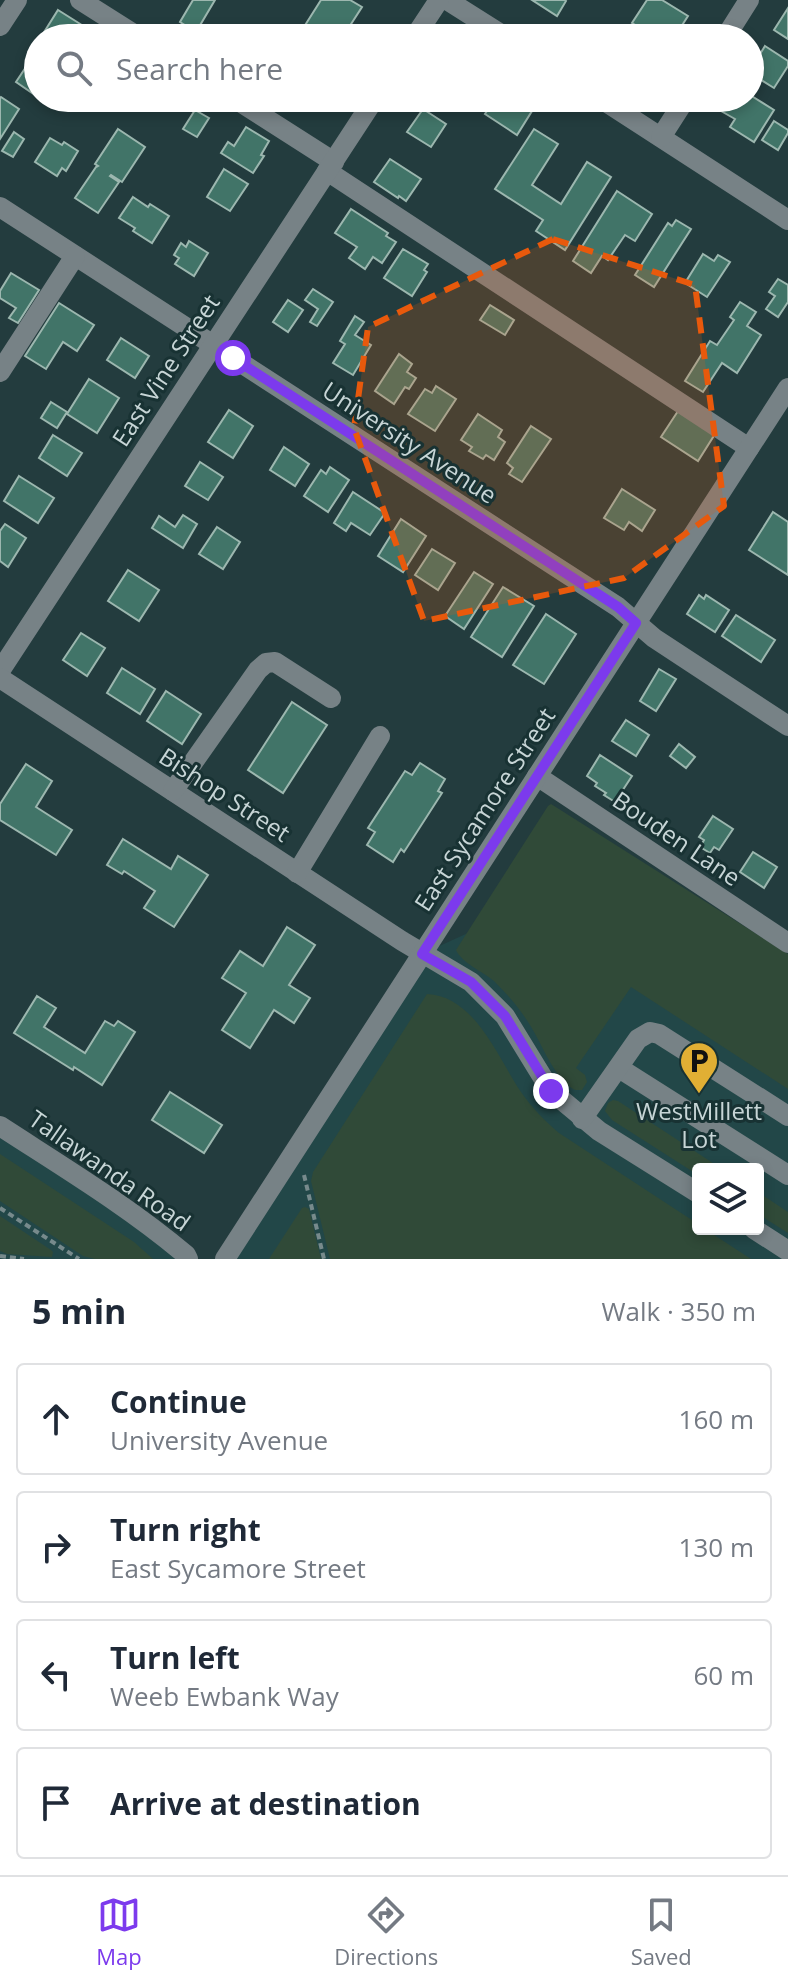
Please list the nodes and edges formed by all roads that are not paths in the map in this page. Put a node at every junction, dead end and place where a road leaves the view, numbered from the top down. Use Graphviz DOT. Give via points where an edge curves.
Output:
graph roads {
  1 [pos="17,0"];
  2 [pos="80,0"];
  3 [pos="439,0"];
  4 [pos="447,0"];
  5 [pos="749,0"];
  6 [pos="118,24"];
  7 [pos="423,24"];
  8 [pos="485,24"];
  9 [pos="734,24"];
  10 [pos="0,26"];
  11 [pos="254,112"];
  12 [pos="366,112"];
  13 [pos="622,112"];
  14 [pos="677,112"];
  15 [pos="661,137"];
  16 [pos="330,166"];
  17 [pos="0,207"];
  18 [pos="788,220"];
  19 [pos="75,256"];
  20 [pos="213,345"];
  21 [pos="0,372"];
  22 [pos="788,388"];
  23 [pos="749,448"];
  24 [pos="636,623"];
  25 [pos="0,671"];
  26 [pos="0,678"];
  27 [pos="331,698"];
  28 [pos="788,726"];
  29 [pos="380,736"];
  30 [pos="537,776"];
  31 [pos="173,791"];
  32 [pos="297,873"];
  33 [pos="788,943"];
  34 [pos="422,954"];
  35 [pos="619,1068"];
  36 [pos="788,1116"];
  37 [pos="582,1119"];
  38 [pos="0,1126"];
  39 [pos="788,1175"];
  40 [pos="692,1189"];
  41 [pos="763,1235"];
  42 [pos="788,1251"];
  43 [pos="188,1259"];
  44 [pos="225,1259"];
  1 -- 10 [label="street"];
  2 -- 6 [label="street"];
  3 -- 7 [label="street"];
  4 -- 8 [label="street"];
  5 -- 9 [label="street"];
  11 -- 16 [label="street"];
  12 -- 16 [label="street, East Vine Street"];
  13 -- 15 [label="street"];
  14 -- 15 [label="street"];
  15 -- 18 [label="street"];
  16 -- 20 [label="street, East Vine Street"];
  16 -- 23 [label="street"];
  17 -- 19 [label="street, University Avenue"];
  19 -- 20 [label="street, University Avenue"];
  19 -- 21 [label="street"];
  20 -- 24 [label="street, University Avenue"];
  20 -- 25 [label="street, East Vine Street"];
  22 -- 23 [label="street, East Sycamore Street"];
  23 -- 24 [label="street, East Sycamore Street"];
  24 -- 28 [label="street, University Avenue"];
  24 -- 30 [label="street, East Sycamore Street"];
  26 -- 31 [label="street, Bishop Street"];
  27 -- 31 [label="street" via="275,662 266,663"];
  29 -- 32 [label="street"];
  30 -- 33 [label="street, Bouden Lane"];
  30 -- 34 [label="street, East Sycamore Street"];
  31 -- 32 [label="street, Bishop Street"];
  32 -- 34 [label="street, Bishop Street"];
  34 -- 37 [label="street, Bishop Street" via="471,982 505,1016 551,1091"];
  34 -- 44 [label="street, East Sycamore Street"];
  35 -- 36 [label="street" via="638,1039 650,1032 659,1034"];
  35 -- 37 [label="street"];
  35 -- 39 [label="street"];
  37 -- 40 [label="street, Bishop Street"];
  38 -- 43 [label="street, Tallawanda Road" via="125,1207"];
  41 -- 42 [label="street"];
}
